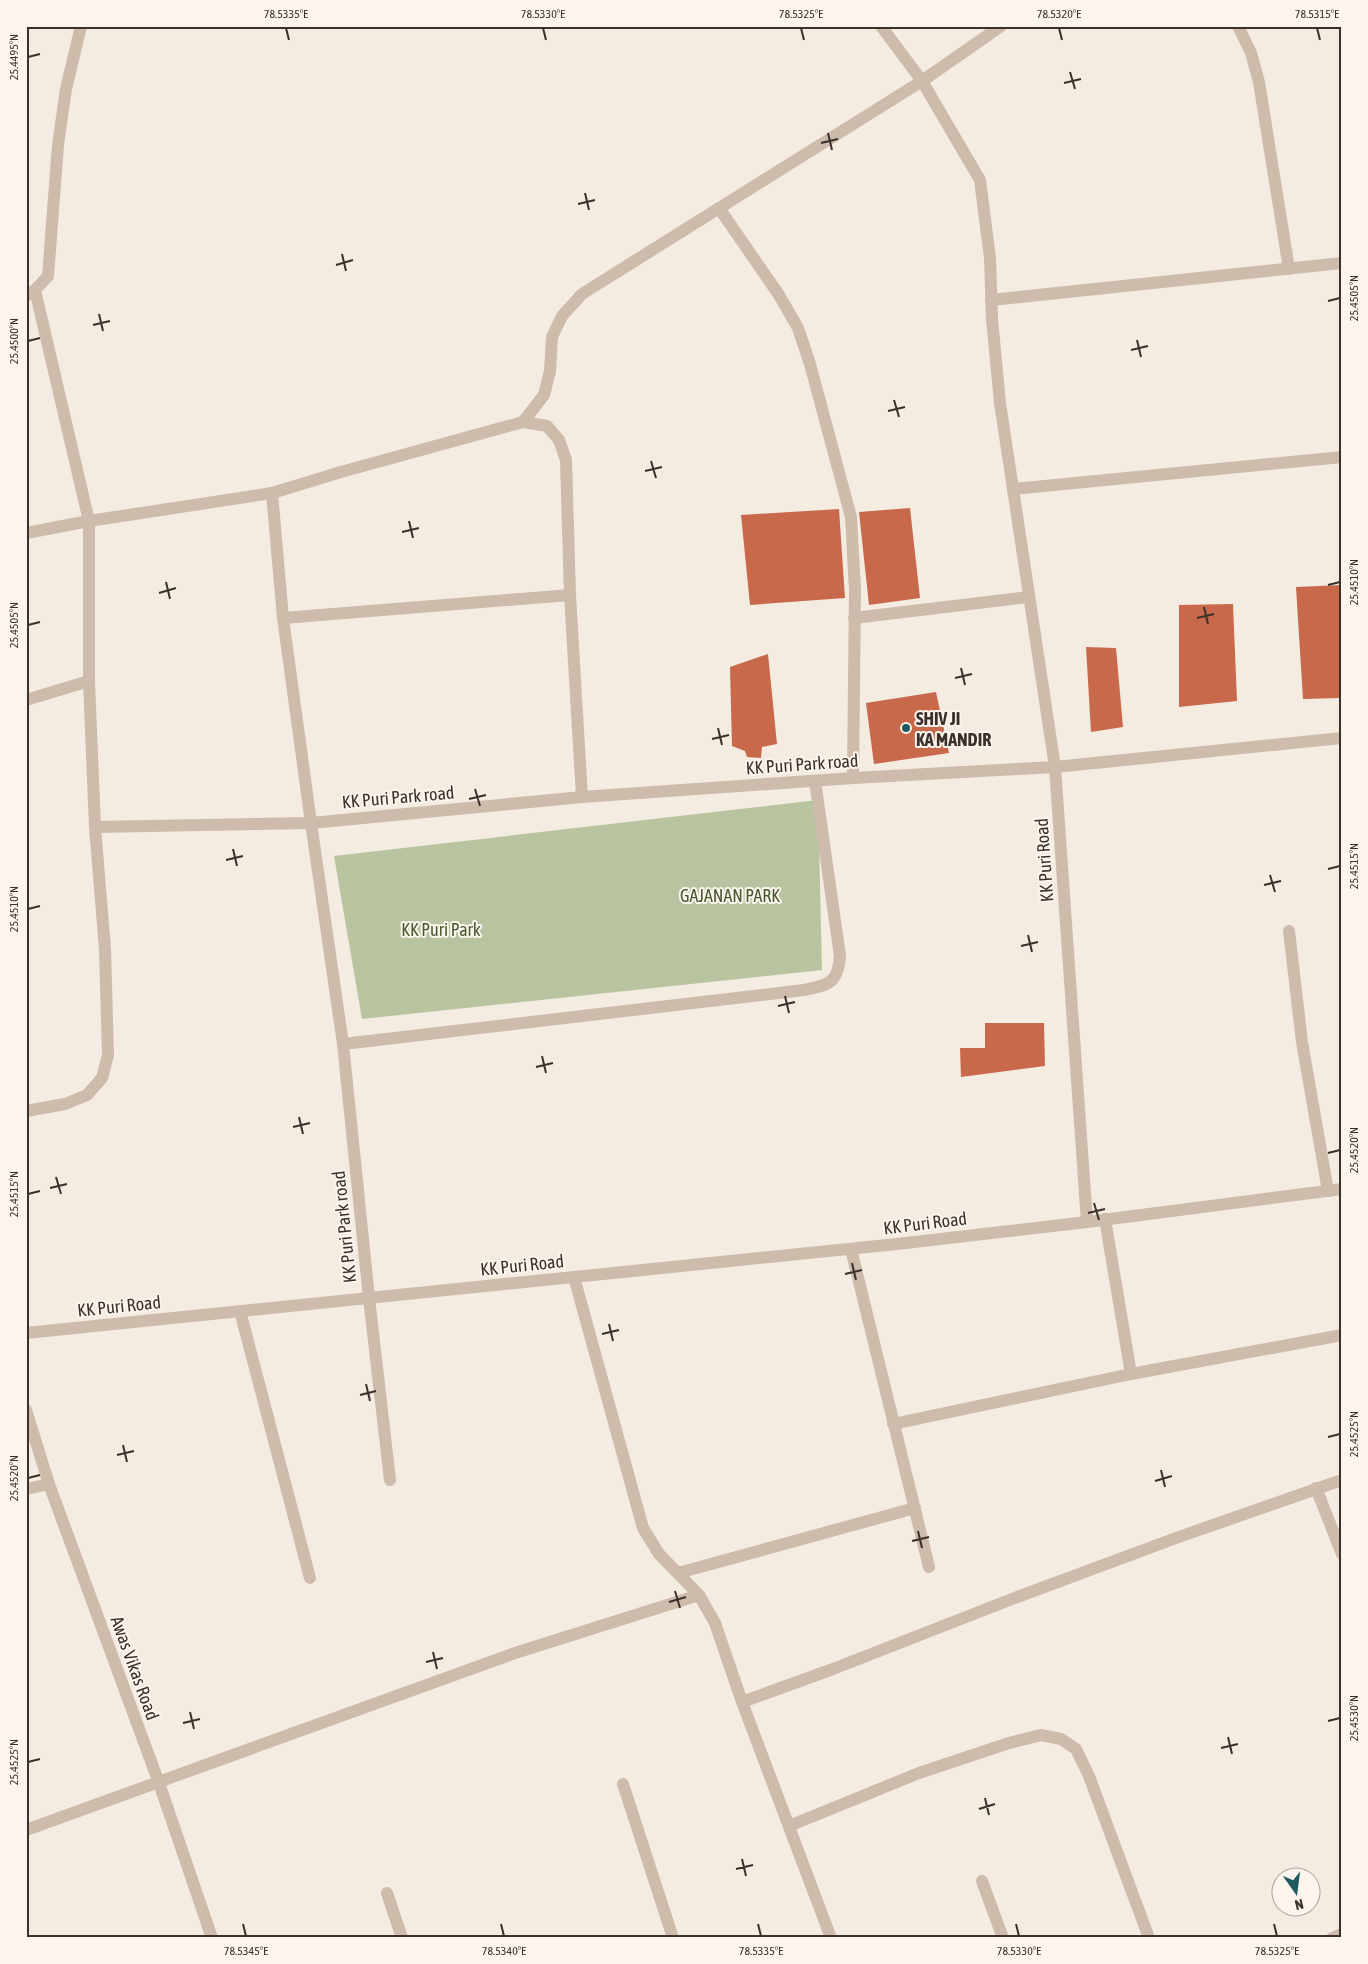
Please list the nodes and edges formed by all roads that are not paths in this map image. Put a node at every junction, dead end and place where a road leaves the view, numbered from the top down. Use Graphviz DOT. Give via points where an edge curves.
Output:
graph roads {
  1 [pos="81,26"];
  2 [pos="881,26"];
  3 [pos="1001,26"];
  4 [pos="1238,26"];
  5 [pos="922,81"];
  6 [pos="719,208"];
  7 [pos="1342,263"];
  8 [pos="1289,269"];
  9 [pos="31,293"];
  10 [pos="991,300"];
  11 [pos="523,422"];
  12 [pos="1342,457"];
  13 [pos="1013,489"];
  14 [pos="272,493"];
  15 [pos="89,521"];
  16 [pos="26,533"];
  17 [pos="570,595"];
  18 [pos="1029,597"];
  19 [pos="283,618"];
  20 [pos="854,618"];
  21 [pos="89,681"];
  22 [pos="26,700"];
  23 [pos="1342,738"];
  24 [pos="1055,767"];
  25 [pos="853,778"];
  26 [pos="815,781"];
  27 [pos="582,797"];
  28 [pos="310,823"];
  29 [pos="95,827"];
  30 [pos="1289,931"];
  31 [pos="343,1044"];
  32 [pos="26,1111"];
  33 [pos="1342,1189"];
  34 [pos="1328,1191"];
  35 [pos="1105,1219"];
  36 [pos="1087,1222"];
  37 [pos="851,1249"];
  38 [pos="574,1277"];
  39 [pos="368,1298"];
  40 [pos="240,1311"];
  41 [pos="26,1332"];
  42 [pos="1342,1335"];
  43 [pos="1131,1374"];
  44 [pos="26,1410"];
  45 [pos="893,1424"];
  46 [pos="390,1480"];
  47 [pos="1342,1480"];
  48 [pos="49,1484"];
  49 [pos="1316,1488"];
  50 [pos="26,1489"];
  51 [pos="915,1508"];
  52 [pos="1342,1554"];
  53 [pos="929,1567"];
  54 [pos="678,1573"];
  55 [pos="310,1578"];
  56 [pos="698,1595"];
  57 [pos="742,1702"];
  58 [pos="159,1783"];
  59 [pos="623,1784"];
  60 [pos="789,1826"];
  61 [pos="26,1830"];
  62 [pos="982,1881"];
  63 [pos="386,1893"];
  64 [pos="1342,1934"];
  65 [pos="212,1938"];
  66 [pos="402,1938"];
  67 [pos="673,1938"];
  68 [pos="831,1938"];
  69 [pos="1003,1938"];
  70 [pos="1149,1938"];
  71 [pos="1332,1938"];
  1 -- 9 [label="street" via="66,89 58,145 48,276"];
  2 -- 5 [label="street, KK Puri Road"];
  3 -- 5 [label="street"];
  4 -- 8 [label="street" via="1251,53 1258,82"];
  5 -- 6 [label="street"];
  5 -- 10 [label="street, KK Puri Road" via="980,180 990,258"];
  6 -- 11 [label="street" via="582,294 562,316 552,337 550,371 544,395"];
  6 -- 20 [label="street" via="779,295 798,328 810,364 851,517"];
  7 -- 8 [label="street"];
  8 -- 10 [label="street"];
  9 -- 15 [label="street"];
  10 -- 13 [label="street, KK Puri Road" via="1000,403"];
  11 -- 14 [label="street"];
  11 -- 17 [label="street" via="547,426 559,440 566,460"];
  12 -- 13 [label="street"];
  13 -- 18 [label="street, KK Puri Road"];
  14 -- 15 [label="street"];
  14 -- 19 [label="street"];
  15 -- 16 [label="street"];
  15 -- 21 [label="street"];
  17 -- 19 [label="street"];
  17 -- 27 [label="street"];
  18 -- 20 [label="street"];
  18 -- 24 [label="street, KK Puri Road"];
  19 -- 28 [label="street"];
  20 -- 25 [label="street"];
  21 -- 22 [label="street"];
  21 -- 29 [label="street"];
  23 -- 24 [label="street"];
  24 -- 25 [label="street, KK Puri Park road"];
  24 -- 36 [label="street, KK Puri Road"];
  25 -- 26 [label="street, KK Puri Park road"];
  26 -- 27 [label="street, KK Puri Park road"];
  26 -- 31 [label="street" via="840,956 839,971 833,980 821,987"];
  27 -- 28 [label="street, KK Puri Park road"];
  28 -- 29 [label="street"];
  28 -- 31 [label="street, KK Puri Park road"];
  29 -- 32 [label="street" via="105,949 108,1055 102,1078 87,1094 65,1104"];
  30 -- 34 [label="street" via="1302,1042"];
  31 -- 39 [label="street, KK Puri Park road"];
  33 -- 34 [label="street"];
  34 -- 35 [label="street"];
  35 -- 36 [label="street"];
  35 -- 43 [label="street"];
  36 -- 37 [label="street, KK Puri Road"];
  37 -- 38 [label="street, KK Puri Road"];
  37 -- 45 [label="street"];
  38 -- 39 [label="street, KK Puri Road"];
  38 -- 54 [label="street" via="642,1528"];
  39 -- 40 [label="street, KK Puri Road"];
  39 -- 46 [label="street, KK Puri Park road"];
  40 -- 41 [label="street, KK Puri Road"];
  40 -- 55 [label="street"];
  42 -- 43 [label="street"];
  43 -- 45 [label="street"];
  44 -- 48 [label="street, Awas Vikas Road"];
  45 -- 51 [label="street"];
  47 -- 49 [label="street"];
  48 -- 50 [label="street"];
  48 -- 58 [label="street, Awas Vikas Road"];
  49 -- 52 [label="street"];
  49 -- 57 [label="street"];
  51 -- 53 [label="street"];
  51 -- 54 [label="street"];
  54 -- 56 [label="street"];
  56 -- 57 [label="street" via="715,1623"];
  56 -- 58 [label="street" via="515,1652"];
  57 -- 60 [label="street"];
  58 -- 61 [label="street"];
  58 -- 65 [label="street, Awas Vikas Road"];
  59 -- 67 [label="street"];
  60 -- 68 [label="street"];
  60 -- 70 [label="street" via="919,1773 1009,1743 1041,1735 1061,1738 1076,1749 1089,1776"];
  62 -- 69 [label="street"];
  63 -- 66 [label="street"];
  64 -- 71 [label="street"];
}
